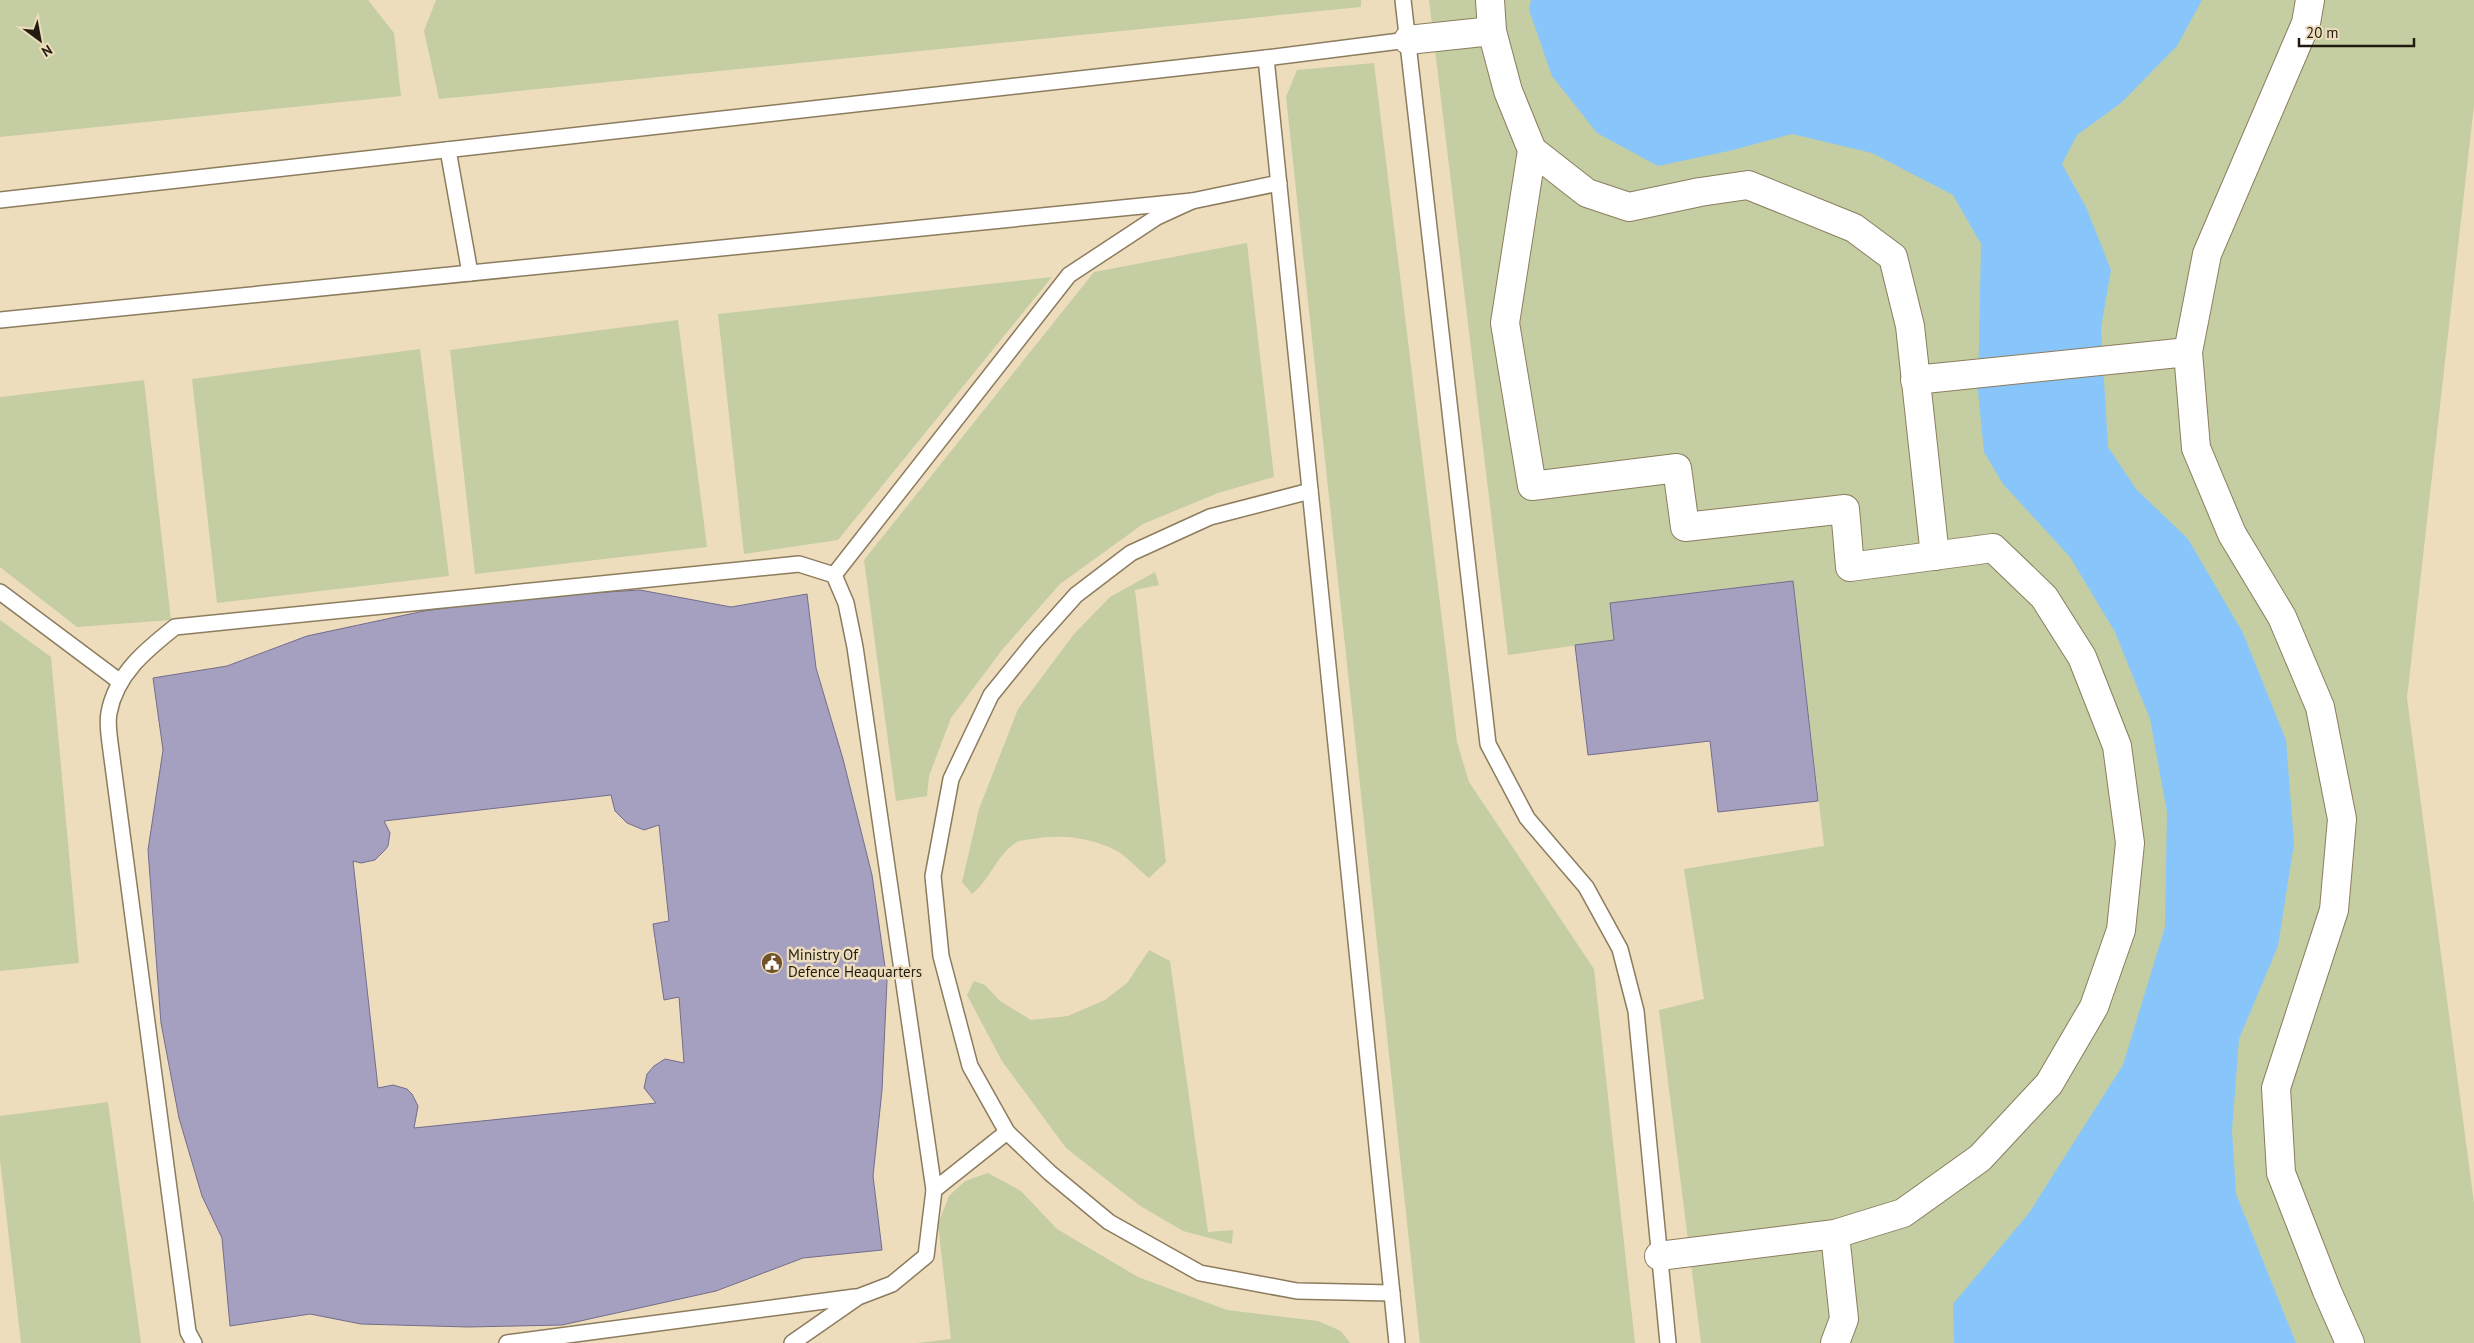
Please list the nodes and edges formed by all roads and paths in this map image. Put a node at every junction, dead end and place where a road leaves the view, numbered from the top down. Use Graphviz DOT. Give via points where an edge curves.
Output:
graph roads {
  1 [pos="1403,0"];
  2 [pos="1490,0"];
  3 [pos="2310,0"];
  4 [pos="1492,31"];
  5 [pos="1408,40"];
  6 [pos="1266,58"];
  7 [pos="448,150"];
  8 [pos="1532,150"];
  9 [pos="1279,183"];
  10 [pos="0,200"];
  11 [pos="1192,201"];
  12 [pos="470,273"];
  13 [pos="0,320"];
  14 [pos="2188,352"];
  15 [pos="1916,380"];
  16 [pos="1310,491"];
  17 [pos="1936,556"];
  18 [pos="834,575"];
  19 [pos="0,592"];
  20 [pos="119,681"];
  21 [pos="1008,1132"];
  22 [pos="934,1190"];
  23 [pos="1835,1234"];
  24 [pos="1659,1256"];
  25 [pos="1392,1293"];
  26 [pos="858,1297"];
  27 [pos="194,1343"];
  28 [pos="507,1343"];
  29 [pos="792,1343"];
  30 [pos="1397,1343"];
  31 [pos="1668,1343"];
  32 [pos="1835,1343"];
  33 [pos="2350,1343"];
  1 -- 5 [label="lane"];
  2 -- 4 [label="street"];
  3 -- 14 [label="street" via="2306,24 2207,254"];
  4 -- 5 [label="street"];
  4 -- 8 [label="street" via="1508,91"];
  5 -- 6 [label="lane"];
  5 -- 24 [label="lane" via="1488,744 1527,818 1586,887 1620,949 1636,1011"];
  6 -- 7 [label="lane"];
  6 -- 9 [label="lane"];
  7 -- 10 [label="lane"];
  7 -- 12 [label="lane"];
  8 -- 15 [label="street" via="1587,193 1629,207 1748,186 1854,228 1893,257 1910,326"];
  8 -- 17 [label="street" via="1505,323 1532,486 1678,468 1685,527 1845,510 1850,567"];
  9 -- 11 [label="lane"];
  9 -- 16 [label="lane"];
  11 -- 12 [label="lane"];
  11 -- 18 [label="lane" via="1156,217 1070,275"];
  12 -- 13 [label="lane"];
  14 -- 15 [label="street"];
  14 -- 33 [label="street" via="2196,448 2232,534 2282,617 2320,707 2342,819 2334,910 2276,1088 2281,1173"];
  15 -- 17 [label="street"];
  16 -- 21 [label="lane" via="1210,517 1131,553 1076,595 991,695 951,779 933,876 941,956 970,1066"];
  16 -- 25 [label="lane"];
  17 -- 23 [label="street" via="1993,548 2044,597 2082,657 2117,746 2130,843 2121,930 2094,1007 2049,1084 1980,1158 1903,1213"];
  18 -- 20 [label="lane" via="799,564 175,627 142,654"];
  18 -- 22 [label="lane" via="846,603 855,648"];
  19 -- 20 [label="lane"];
  20 -- 27 [label="lane" via="108,714 110,744 188,1332"];
  21 -- 22 [label="lane"];
  21 -- 25 [label="lane" via="1050,1173 1109,1222 1200,1272 1297,1291"];
  22 -- 26 [label="lane" via="926,1256 892,1284"];
  23 -- 24 [label="street"];
  23 -- 32 [label="street" via="1844,1319"];
  24 -- 31 [label="lane"];
  25 -- 30 [label="lane"];
  26 -- 28 [label="lane"];
  26 -- 29 [label="lane"];
}
